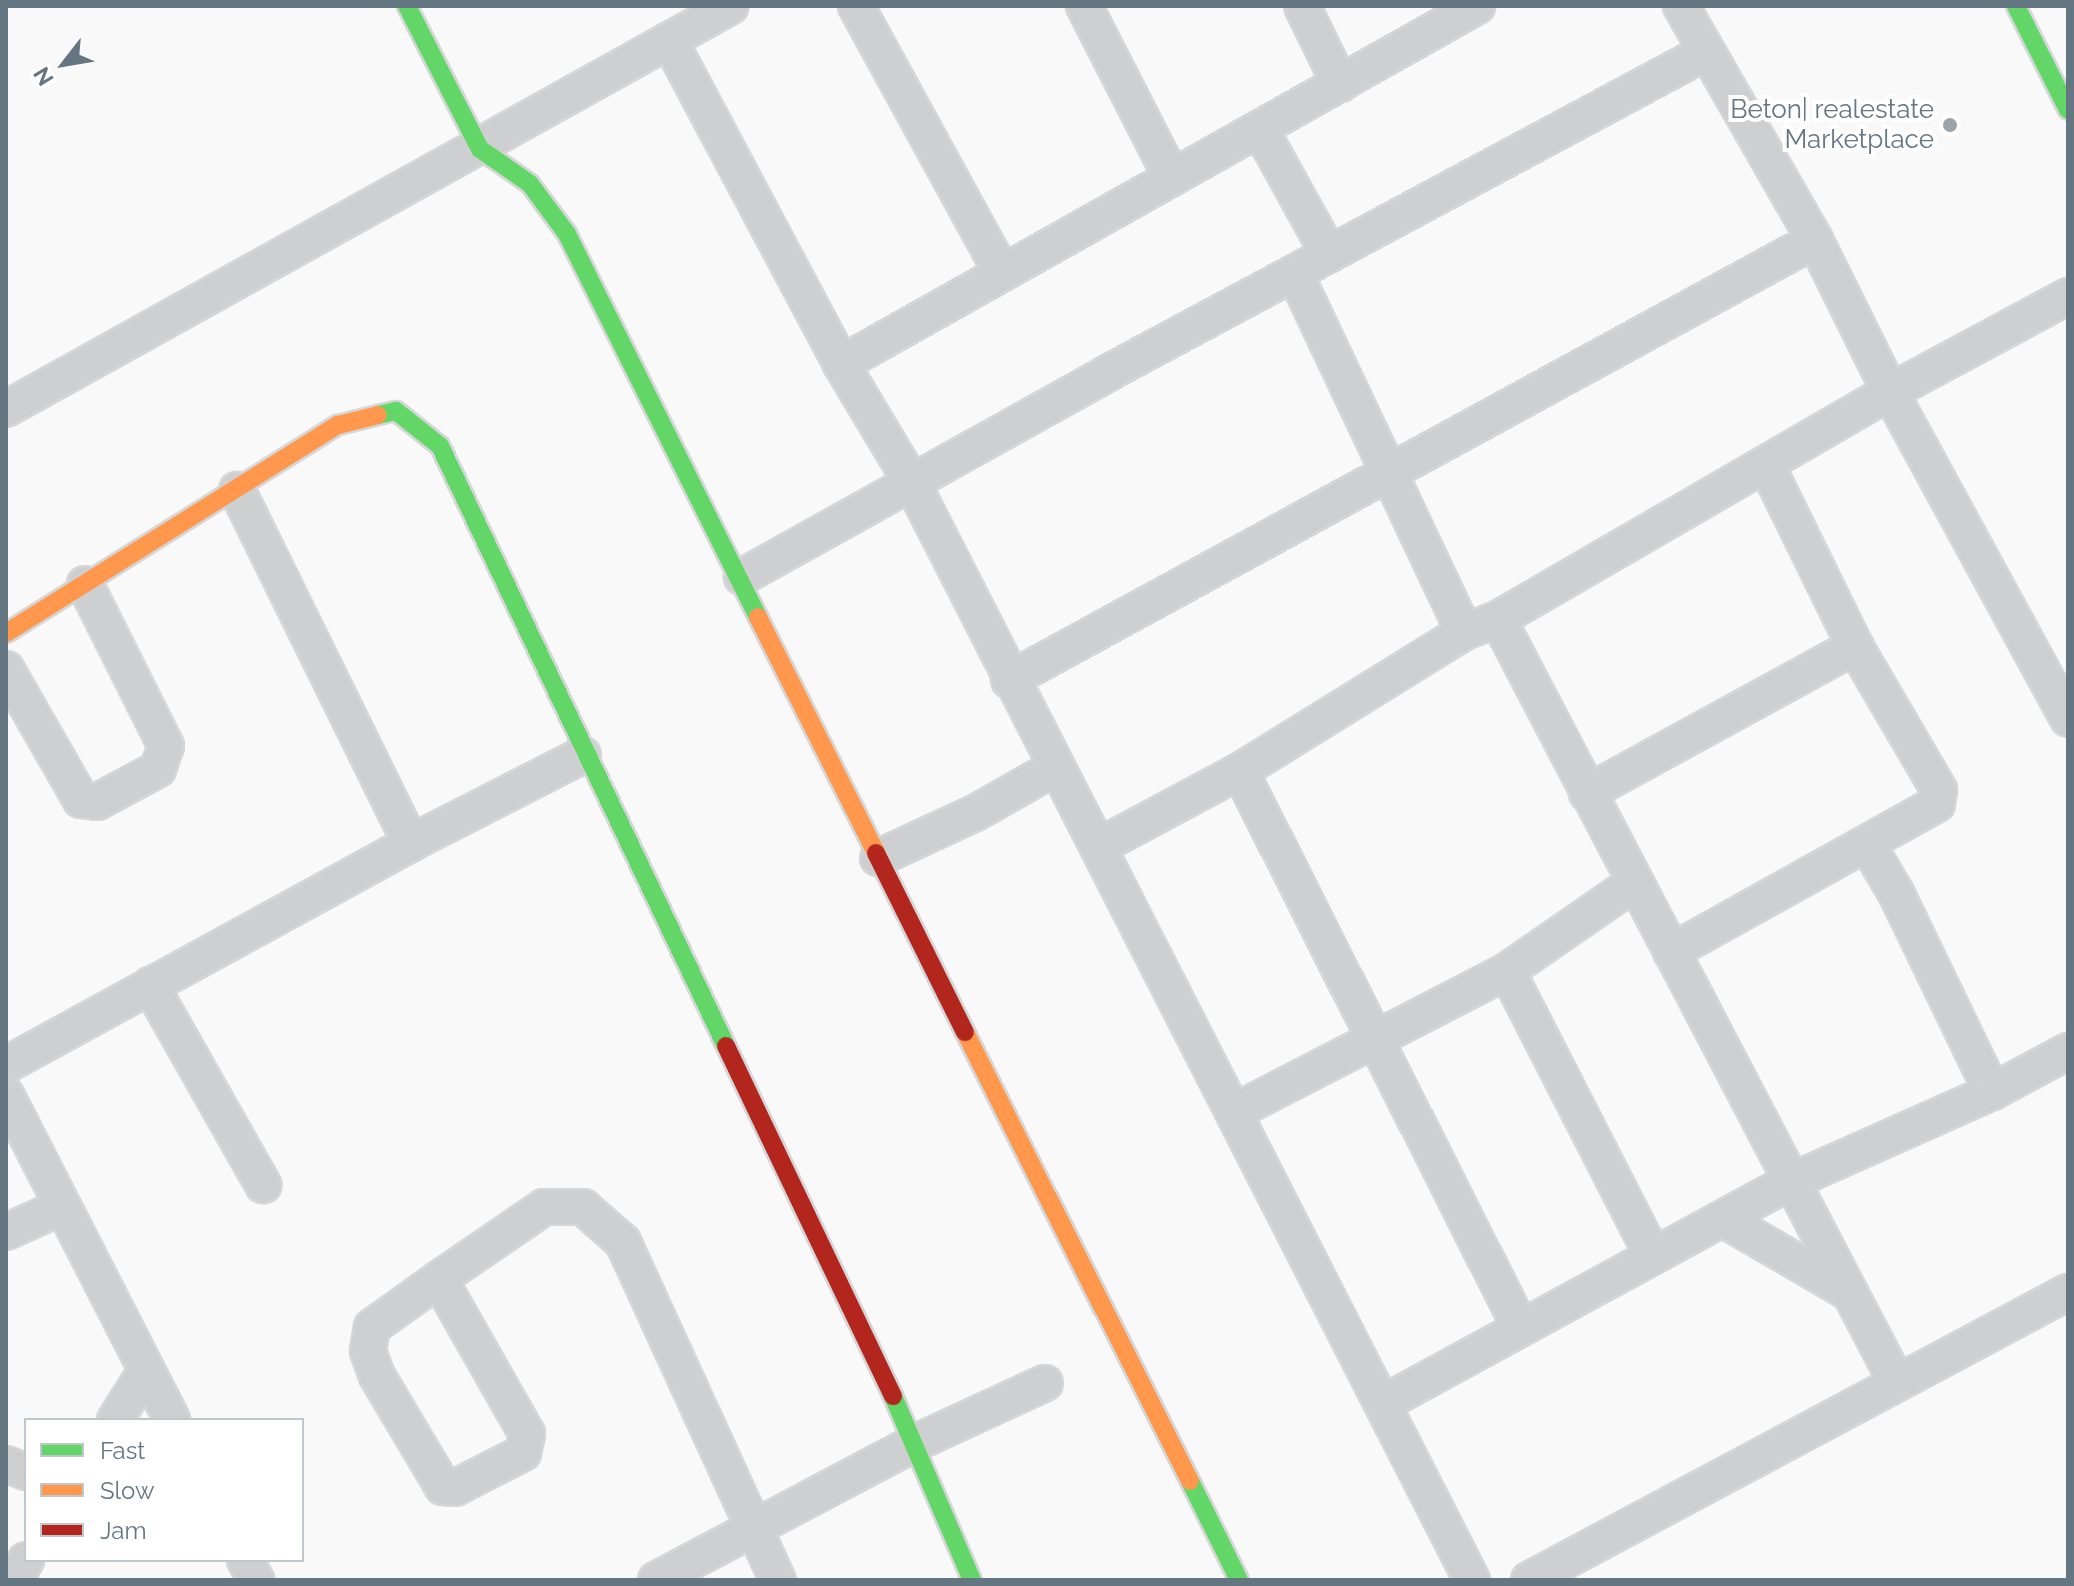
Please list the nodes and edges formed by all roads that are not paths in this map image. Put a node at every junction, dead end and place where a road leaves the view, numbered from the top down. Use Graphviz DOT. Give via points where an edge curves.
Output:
graph roads {
  1 [pos="407,6"];
  2 [pos="731,6"];
  3 [pos="856,6"];
  4 [pos="1084,6"];
  5 [pos="1302,6"];
  6 [pos="1477,6"];
  7 [pos="1681,6"];
  8 [pos="2016,6"];
  9 [pos="669,40"];
  10 [pos="1706,52"];
  11 [pos="1340,84"];
  12 [pos="2068,110"];
  13 [pos="1260,129"];
  14 [pos="480,149"];
  15 [pos="1172,178"];
  16 [pos="1815,240"];
  17 [pos="1329,254"];
  18 [pos="1002,273"];
  19 [pos="1295,274"];
  20 [pos="2068,296"];
  21 [pos="841,364"];
  22 [pos="1890,392"];
  23 [pos="6,409"];
  24 [pos="1767,466"];
  25 [pos="1388,471"];
  26 [pos="911,481"];
  27 [pos="237,490"];
  28 [pos="742,577"];
  29 [pos="85,584"];
  30 [pos="1498,619"];
  31 [pos="1464,632"];
  32 [pos="6,633"];
  33 [pos="1855,646"];
  34 [pos="6,669"];
  35 [pos="1009,680"];
  36 [pos="2068,719"];
  37 [pos="583,755"];
  38 [pos="1056,767"];
  39 [pos="1240,771"];
  40 [pos="1587,793"];
  41 [pos="411,843"];
  42 [pos="1867,844"];
  43 [pos="1098,847"];
  44 [pos="878,858"];
  45 [pos="1634,883"];
  46 [pos="1671,952"];
  47 [pos="1507,971"];
  48 [pos="150,985"];
  49 [pos="1373,1040"];
  50 [pos="2068,1051"];
  51 [pos="6,1065"];
  52 [pos="1992,1092"];
  53 [pos="6,1095"];
  54 [pos="1234,1112"];
  55 [pos="1792,1181"];
  56 [pos="263,1185"];
  57 [pos="62,1207"];
  58 [pos="1723,1219"];
  59 [pos="6,1232"];
  60 [pos="1653,1256"];
  61 [pos="439,1279"];
  62 [pos="2068,1292"];
  63 [pos="1851,1294"];
  64 [pos="1520,1327"];
  65 [pos="146,1371"];
  66 [pos="1045,1383"];
  67 [pos="1897,1383"];
  68 [pos="1384,1403"];
  69 [pos="116,1418"];
  70 [pos="171,1418"];
  71 [pos="915,1443"];
  72 [pos="754,1525"];
  73 [pos="25,1562"];
  74 [pos="246,1562"];
  75 [pos="14,1580"];
  76 [pos="256,1580"];
  77 [pos="656,1580"];
  78 [pos="778,1580"];
  79 [pos="972,1580"];
  80 [pos="1239,1580"];
  81 [pos="1472,1580"];
  82 [pos="1529,1580"];
  1 -- 14 [label="street"];
  2 -- 9 [label="street"];
  3 -- 18 [label="street"];
  4 -- 15 [label="street"];
  5 -- 11 [label="street"];
  6 -- 11 [label="street"];
  7 -- 10 [label="street"];
  8 -- 12 [label="street"];
  9 -- 14 [label="street"];
  9 -- 21 [label="street"];
  10 -- 16 [label="street"];
  10 -- 17 [label="street"];
  11 -- 13 [label="street"];
  13 -- 15 [label="street"];
  13 -- 17 [label="street"];
  14 -- 23 [label="street"];
  14 -- 28 [label="street" via="530,184 567,234"];
  15 -- 18 [label="street"];
  16 -- 22 [label="street"];
  16 -- 25 [label="street"];
  17 -- 19 [label="street"];
  18 -- 21 [label="street"];
  19 -- 25 [label="street"];
  19 -- 26 [label="street"];
  20 -- 22 [label="street"];
  21 -- 26 [label="street"];
  22 -- 24 [label="street"];
  22 -- 36 [label="street"];
  24 -- 30 [label="street"];
  24 -- 33 [label="street"];
  25 -- 31 [label="street"];
  25 -- 35 [label="street"];
  26 -- 28 [label="street"];
  26 -- 35 [label="street"];
  27 -- 29 [label="street"];
  27 -- 37 [label="street" via="338,425 396,411 440,446"];
  27 -- 41 [label="street"];
  28 -- 44 [label="street"];
  29 -- 32 [label="street"];
  29 -- 34 [label="street" via="166,746 158,769 97,802 81,800"];
  30 -- 31 [label="street"];
  30 -- 40 [label="street"];
  31 -- 39 [label="street"];
  33 -- 40 [label="street"];
  33 -- 42 [label="street" via="1939,790 1937,804"];
  35 -- 38 [label="street"];
  37 -- 41 [label="street"];
  37 -- 71 [label="street"];
  38 -- 43 [label="street"];
  38 -- 44 [label="street" via="977,812"];
  39 -- 43 [label="street"];
  39 -- 49 [label="street"];
  40 -- 45 [label="street"];
  41 -- 48 [label="street"];
  42 -- 46 [label="street"];
  42 -- 52 [label="street"];
  43 -- 54 [label="street"];
  44 -- 80 [label="street"];
  45 -- 46 [label="street"];
  45 -- 47 [label="street"];
  46 -- 55 [label="street"];
  47 -- 49 [label="street"];
  47 -- 60 [label="street"];
  48 -- 51 [label="street"];
  48 -- 56 [label="street"];
  49 -- 54 [label="street"];
  49 -- 64 [label="street"];
  50 -- 52 [label="street"];
  52 -- 55 [label="street"];
  53 -- 57 [label="street"];
  54 -- 68 [label="street"];
  55 -- 58 [label="street"];
  55 -- 63 [label="street"];
  57 -- 59 [label="street"];
  57 -- 65 [label="street"];
  58 -- 60 [label="street"];
  58 -- 63 [label="street"];
  60 -- 64 [label="street"];
  61 -- 61 [label="street" via="527,1434 523,1453 455,1488 443,1487 433,1475 368,1351 372,1327"];
  61 -- 72 [label="street" via="544,1207 583,1207 623,1242"];
  62 -- 67 [label="street"];
  63 -- 67 [label="street"];
  64 -- 68 [label="street"];
  65 -- 69 [label="street"];
  65 -- 70 [label="street"];
  66 -- 71 [label="street"];
  67 -- 82 [label="street"];
  68 -- 81 [label="street"];
  71 -- 72 [label="street"];
  71 -- 79 [label="street"];
  72 -- 77 [label="street"];
  72 -- 78 [label="street"];
  73 -- 75 [label="street"];
  74 -- 76 [label="street"];
}
